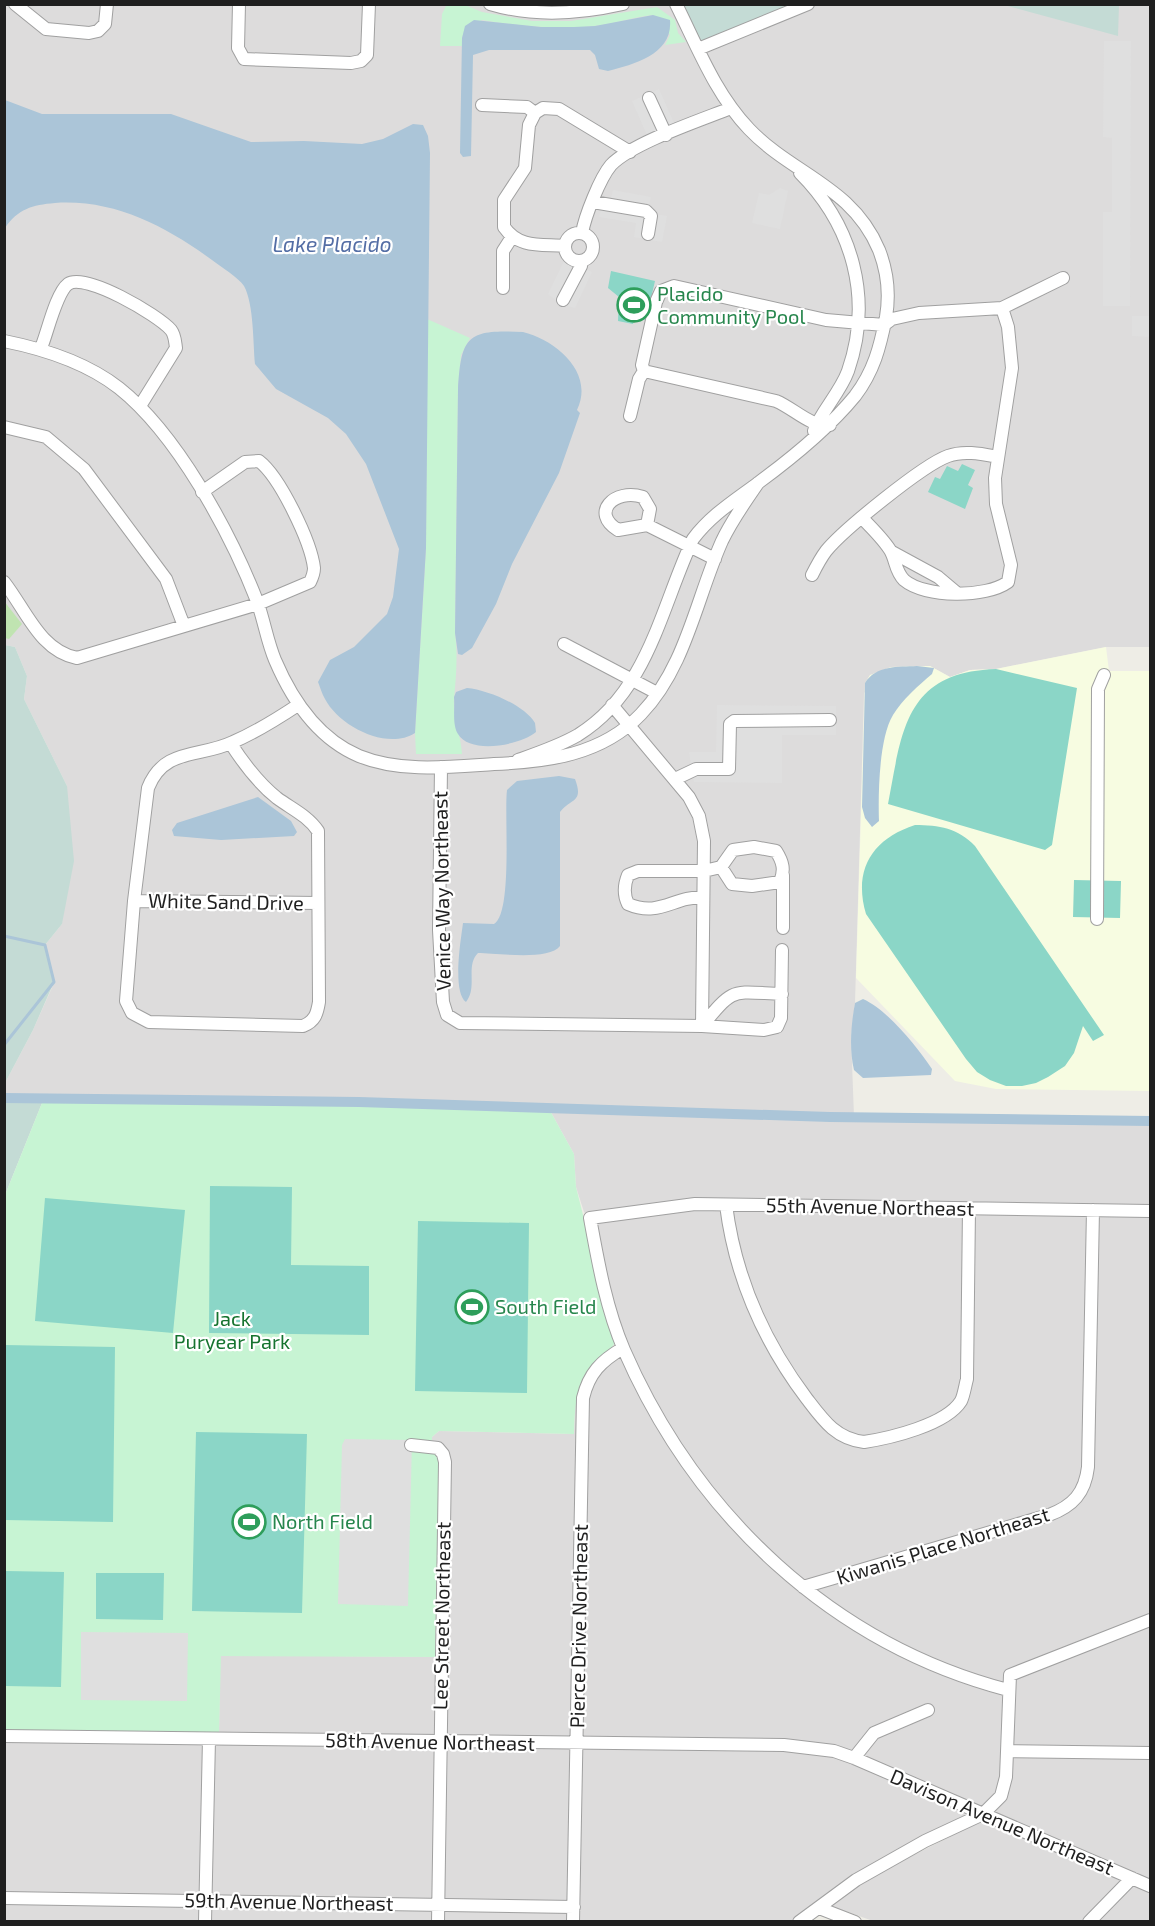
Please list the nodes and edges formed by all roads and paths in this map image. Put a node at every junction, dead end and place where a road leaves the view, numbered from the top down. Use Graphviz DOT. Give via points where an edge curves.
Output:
graph roads {
  1 [pos="15,4"];
  2 [pos="107,4"];
  3 [pos="239,4"];
  4 [pos="369,4"];
  5 [pos="490,4"];
  6 [pos="623,4"];
  7 [pos="676,4"];
  8 [pos="808,4"];
  9 [pos="698,49"];
  10 [pos="649,98"];
  11 [pos="482,105"];
  12 [pos="732,108"];
  13 [pos="535,113"];
  14 [pos="666,135"];
  15 [pos="630,152"];
  16 [pos="786,158"];
  17 [pos="593,202"];
  18 [pos="582,233"];
  19 [pos="648,234"];
  20 [pos="512,237"];
  21 [pos="565,246"];
  22 [pos="580,261"];
  23 [pos="1063,278"];
  24 [pos="503,288"];
  25 [pos="563,300"];
  26 [pos="1002,308"];
  27 [pos="859,322"];
  28 [pos="888,322"];
  29 [pos="4,341"];
  30 [pos="41,348"];
  31 [pos="644,371"];
  32 [pos="140,406"];
  33 [pos="630,416"];
  34 [pos="830,425"];
  35 [pos="816,426"];
  36 [pos="4,427"];
  37 [pos="812,438"];
  38 [pos="998,457"];
  39 [pos="758,483"];
  40 [pos="202,492"];
  41 [pos="862,518"];
  42 [pos="647,525"];
  43 [pos="689,546"];
  44 [pos="892,552"];
  45 [pos="715,560"];
  46 [pos="812,575"];
  47 [pos="4,582"];
  48 [pos="957,592"];
  49 [pos="258,604"];
  50 [pos="184,626"];
  51 [pos="564,644"];
  52 [pos="1104,675"];
  53 [pos="633,679"];
  54 [pos="657,693"];
  55 [pos="298,705"];
  56 [pos="612,705"];
  57 [pos="830,720"];
  58 [pos="630,725"];
  59 [pos="231,744"];
  60 [pos="510,764"];
  61 [pos="441,767"];
  62 [pos="675,779"];
  63 [pos="721,867"];
  64 [pos="704,871"];
  65 [pos="783,874"];
  66 [pos="703,898"];
  67 [pos="134,901"];
  68 [pos="318,903"];
  69 [pos="1097,919"];
  70 [pos="783,928"];
  71 [pos="782,950"];
  72 [pos="782,994"];
  73 [pos="702,1026"];
  74 [pos="726,1205"];
  75 [pos="969,1208"];
  76 [pos="1093,1210"];
  77 [pos="1150,1211"];
  78 [pos="623,1348"];
  79 [pos="411,1445"];
  80 [pos="803,1587"];
  81 [pos="1150,1620"];
  82 [pos="1008,1690"];
  83 [pos="922,1728"];
  84 [pos="4,1736"];
  85 [pos="209,1739"];
  86 [pos="440,1742"];
  87 [pos="578,1745"];
  88 [pos="1007,1751"];
  89 [pos="1150,1753"];
  90 [pos="854,1758"];
  91 [pos="982,1814"];
  92 [pos="1132,1878"];
  93 [pos="1150,1886"];
  94 [pos="4,1898"];
  95 [pos="206,1901"];
  96 [pos="438,1905"];
  97 [pos="574,1907"];
  98 [pos="819,1908"];
  99 [pos="205,1922"];
  100 [pos="438,1922"];
  101 [pos="573,1922"];
  102 [pos="799,1922"];
  103 [pos="855,1922"];
  104 [pos="1089,1922"];
  1 -- 2 [label="street" via="46,29 89,33 105,24"];
  3 -- 4 [label="street" via="238,48 244,59 351,63 367,56"];
  5 -- 6 [label="street" via="546,13"];
  7 -- 9 [label="street"];
  8 -- 9 [label="street"];
  9 -- 12 [label="street" via="717,88"];
  10 -- 14 [label="street"];
  11 -- 13 [label="street" via="527,106"];
  12 -- 14 [label="street"];
  12 -- 16 [label="street" via="750,130"];
  13 -- 15 [label="street" via="552,108 568,113"];
  13 -- 20 [label="street" via="529,125 525,168 504,200 504,227"];
  14 -- 15 [label="street"];
  15 -- 17 [label="street" via="611,165"];
  16 -- 27 [label="street" via="822,198 844,233 857,276"];
  16 -- 28 [label="street" via="844,199 870,230 889,282"];
  17 -- 18 [label="street"];
  17 -- 19 [label="street" via="646,211 651,216"];
  18 -- 21 [label="street" via="570,235"];
  18 -- 22 [label="street" via="590,238 593,248"];
  20 -- 21 [label="street" via="525,243"];
  20 -- 24 [label="street" via="503,251"];
  21 -- 22 [label="street" via="567,255"];
  22 -- 25 [label="street"];
  23 -- 26 [label="street"];
  26 -- 28 [label="street" via="919,313"];
  26 -- 38 [label="street" via="1012,368"];
  27 -- 28 [label="street"];
  27 -- 31 [label="street" via="826,320 669,286 661,291 656,302"];
  27 -- 35 [label="street" via="848,372"];
  28 -- 34 [label="street" via="872,370"];
  29 -- 30 [label="street"];
  30 -- 32 [label="street" via="116,386"];
  30 -- 32 [label="street" via="62,291 69,283 81,281 132,303 171,331 176,348"];
  31 -- 33 [label="street"];
  31 -- 35 [label="street" via="777,401"];
  32 -- 40 [label="street"];
  34 -- 35 [label="street"];
  34 -- 37 [label="street"];
  35 -- 37 [label="street"];
  36 -- 50 [label="street" via="46,437 84,470 166,579"];
  37 -- 39 [label="street"];
  38 -- 41 [label="street" via="964,453 938,460"];
  38 -- 48 [label="street" via="996,504 1011,575 1008,582 989,592"];
  39 -- 43 [label="street" via="706,521"];
  39 -- 45 [label="street" via="735,516"];
  40 -- 49 [label="street" via="237,555"];
  40 -- 49 [label="street" via="245,462 259,461 268,468 292,508 314,570 310,582"];
  41 -- 44 [label="street"];
  41 -- 46 [label="street" via="827,550"];
  42 -- 43 [label="street"];
  43 -- 45 [label="street"];
  43 -- 53 [label="street" via="643,664"];
  44 -- 48 [label="street"];
  44 -- 48 [label="street" via="898,573 913,585 932,592"];
  45 -- 54 [label="street" via="676,662"];
  47 -- 50 [label="street" via="48,647 61,655 77,658"];
  49 -- 50 [label="street"];
  49 -- 55 [label="street" via="276,661"];
  51 -- 53 [label="street"];
  52 -- 69 [label="street" via="1098,689"];
  53 -- 54 [label="street"];
  53 -- 56 [label="street"];
  54 -- 58 [label="street"];
  55 -- 59 [label="street"];
  55 -- 61 [label="street" via="317,727 358,755 382,763"];
  56 -- 58 [label="street"];
  56 -- 60 [label="street" via="579,734"];
  57 -- 62 [label="street" via="734,720 730,724 729,768 696,769"];
  58 -- 60 [label="street" via="564,758"];
  58 -- 62 [label="street"];
  59 -- 67 [label="street" via="175,758 153,774"];
  59 -- 68 [label="street" via="260,782 311,821 318,831"];
  60 -- 61 [label="street"];
  61 -- 73 [label="street, Venice Way Northeast" via="439,930 447,1015 460,1023"];
  62 -- 64 [label="street" via="699,816"];
  63 -- 64 [label="street"];
  63 -- 65 [label="street" via="732,884 780,882"];
  63 -- 65 [label="street" via="733,850 768,848 776,851 782,861"];
  64 -- 66 [label="street"];
  64 -- 66 [label="street" via="638,871 628,875 624,897 628,904 649,909 691,897"];
  65 -- 70 [label="street"];
  66 -- 73 [label="street"];
  67 -- 68 [label="street, White Sand Drive"];
  67 -- 68 [label="street" via="126,1001 132,1013 149,1022 303,1026 316,1015 319,1002"];
  71 -- 72 [label="street"];
  72 -- 73 [label="street" via="730,995"];
  72 -- 73 [label="street" via="782,1018 777,1027 764,1030"];
  74 -- 75 [label="street, 55th Avenue Northeast"];
  74 -- 75 [label="street" via="737,1261 757,1315 782,1363 834,1431 864,1442 932,1424 953,1411 965,1391"];
  74 -- 78 [label="street, 55th Avenue Northeast" via="677,1205 590,1218 600,1272"];
  75 -- 76 [label="street, 55th Avenue Northeast"];
  76 -- 77 [label="street, 55th Avenue Northeast"];
  76 -- 80 [label="street, Kiwanis Place Northeast" via="1088,1467 1080,1496 1049,1515"];
  78 -- 80 [label="street" via="658,1420 695,1478 760,1550"];
  78 -- 87 [label="street, Pierce Drive Northeast" via="591,1374 583,1398"];
  79 -- 86 [label="street, Lee Street Northeast" via="438,1448 445,1462"];
  80 -- 82 [label="street" via="882,1641 947,1671"];
  81 -- 82 [label="street" via="1010,1675"];
  82 -- 88 [label="street"];
  83 -- 90 [label="street" via="923,1712 874,1733"];
  84 -- 85 [label="street, 58th Avenue Northeast"];
  85 -- 86 [label="street, 58th Avenue Northeast"];
  85 -- 95 [label="street"];
  86 -- 87 [label="street, 58th Avenue Northeast"];
  86 -- 96 [label="street, Lee Street Northeast"];
  87 -- 90 [label="street, 58th Avenue Northeast" via="783,1745 834,1751"];
  87 -- 97 [label="street, Pierce Drive Northeast"];
  88 -- 89 [label="street"];
  88 -- 91 [label="street" via="1005,1787"];
  90 -- 91 [label="street, Davison Avenue Northeast"];
  91 -- 92 [label="street, Davison Avenue Northeast"];
  91 -- 98 [label="street" via="887,1861"];
  92 -- 93 [label="street, Davison Avenue Northeast"];
  92 -- 104 [label="street"];
  94 -- 95 [label="street, 59th Avenue Northeast"];
  95 -- 96 [label="street, 59th Avenue Northeast"];
  95 -- 99 [label="street"];
  96 -- 97 [label="street, 59th Avenue Northeast"];
  96 -- 100 [label="street, Lee Street Northeast"];
  97 -- 101 [label="street, Pierce Drive Northeast"];
  98 -- 102 [label="street"];
  98 -- 103 [label="street"];
}
